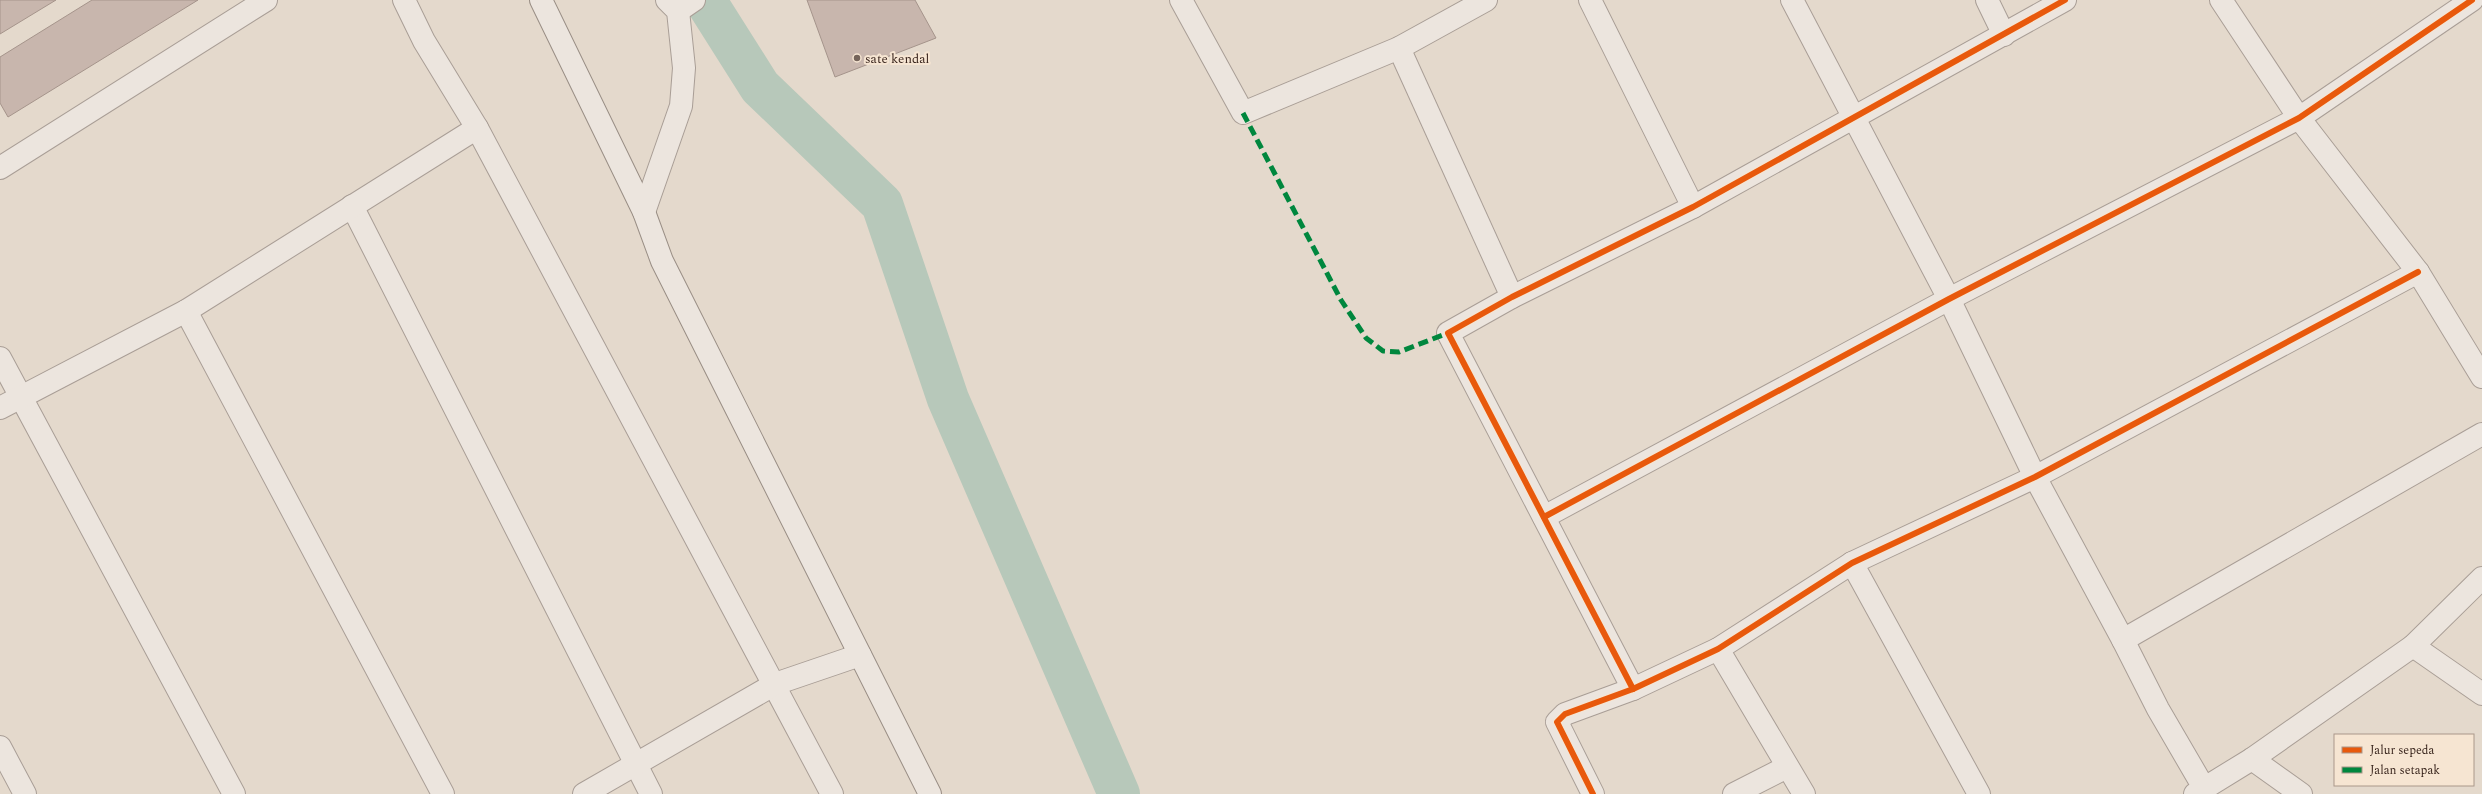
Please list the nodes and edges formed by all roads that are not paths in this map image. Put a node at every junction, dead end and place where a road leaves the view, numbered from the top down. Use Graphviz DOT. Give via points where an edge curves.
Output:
graph roads {
  1 [pos="266,0"];
  2 [pos="404,0"];
  3 [pos="541,0"];
  4 [pos="1182,0"];
  5 [pos="1486,0"];
  6 [pos="1590,0"];
  7 [pos="1792,0"];
  8 [pos="1988,0"];
  9 [pos="2065,0"];
  10 [pos="2221,0"];
  11 [pos="2472,0"];
  12 [pos="683,3"];
  13 [pos="2004,35"];
  14 [pos="1399,48"];
  15 [pos="1853,116"];
  16 [pos="2299,118"];
  17 [pos="477,128"];
  18 [pos="0,168"];
  19 [pos="352,206"];
  20 [pos="1693,206"];
  21 [pos="644,212"];
  22 [pos="2418,272"];
  23 [pos="1512,296"];
  24 [pos="1949,299"];
  25 [pos="186,311"];
  26 [pos="0,358"];
  27 [pos="2482,377"];
  28 [pos="21,395"];
  29 [pos="0,408"];
  30 [pos="2482,434"];
  31 [pos="2035,477"];
  32 [pos="1544,517"];
  33 [pos="1852,563"];
  34 [pos="2482,578"];
  35 [pos="2123,640"];
  36 [pos="2413,646"];
  37 [pos="1718,649"];
  38 [pos="860,654"];
  39 [pos="775,684"];
  40 [pos="1633,689"];
  41 [pos="2482,694"];
  42 [pos="0,747"];
  43 [pos="2252,759"];
  44 [pos="636,765"];
  45 [pos="1788,767"];
  46 [pos="2200,791"];
  47 [pos="25,794"];
  48 [pos="234,794"];
  49 [pos="443,794"];
  50 [pos="584,794"];
  51 [pos="651,794"];
  52 [pos="832,794"];
  53 [pos="930,794"];
  54 [pos="1593,794"];
  55 [pos="1734,794"];
  56 [pos="1804,794"];
  57 [pos="1979,794"];
  58 [pos="2301,794"];
  1 -- 18 [label="street"];
  2 -- 17 [label="street" via="424,41"];
  3 -- 21 [label="street"];
  4 -- 14 [label="street" via="1243,113"];
  5 -- 14 [label="street"];
  6 -- 20 [label="street"];
  7 -- 15 [label="street"];
  8 -- 13 [label="street"];
  9 -- 13 [label="street"];
  10 -- 16 [label="street"];
  11 -- 16 [label="street"];
  12 -- 21 [label="street" via="684,68 681,106"];
  13 -- 15 [label="street"];
  14 -- 23 [label="street"];
  15 -- 20 [label="street"];
  15 -- 24 [label="street"];
  16 -- 22 [label="street"];
  16 -- 24 [label="street"];
  17 -- 19 [label="street"];
  17 -- 39 [label="street"];
  19 -- 25 [label="street"];
  19 -- 44 [label="street"];
  20 -- 23 [label="street"];
  21 -- 38 [label="street" via="662,261"];
  22 -- 27 [label="street"];
  22 -- 31 [label="street"];
  23 -- 32 [label="street" via="1448,333"];
  24 -- 31 [label="street"];
  24 -- 32 [label="street"];
  25 -- 28 [label="street"];
  25 -- 49 [label="street"];
  26 -- 28 [label="street"];
  28 -- 29 [label="street"];
  28 -- 48 [label="street"];
  30 -- 35 [label="street"];
  31 -- 33 [label="street"];
  31 -- 35 [label="street"];
  32 -- 40 [label="street"];
  33 -- 37 [label="street"];
  33 -- 57 [label="street"];
  34 -- 36 [label="street"];
  35 -- 46 [label="street"];
  36 -- 41 [label="street"];
  36 -- 43 [label="street"];
  37 -- 40 [label="street"];
  37 -- 45 [label="street"];
  38 -- 39 [label="street"];
  38 -- 53 [label="street"];
  39 -- 44 [label="street"];
  39 -- 52 [label="street"];
  40 -- 54 [label="street" via="1565,714 1557,721"];
  42 -- 47 [label="street"];
  43 -- 46 [label="street"];
  43 -- 58 [label="street"];
  44 -- 50 [label="street"];
  44 -- 51 [label="street"];
  45 -- 55 [label="street"];
  45 -- 56 [label="street"];
}
